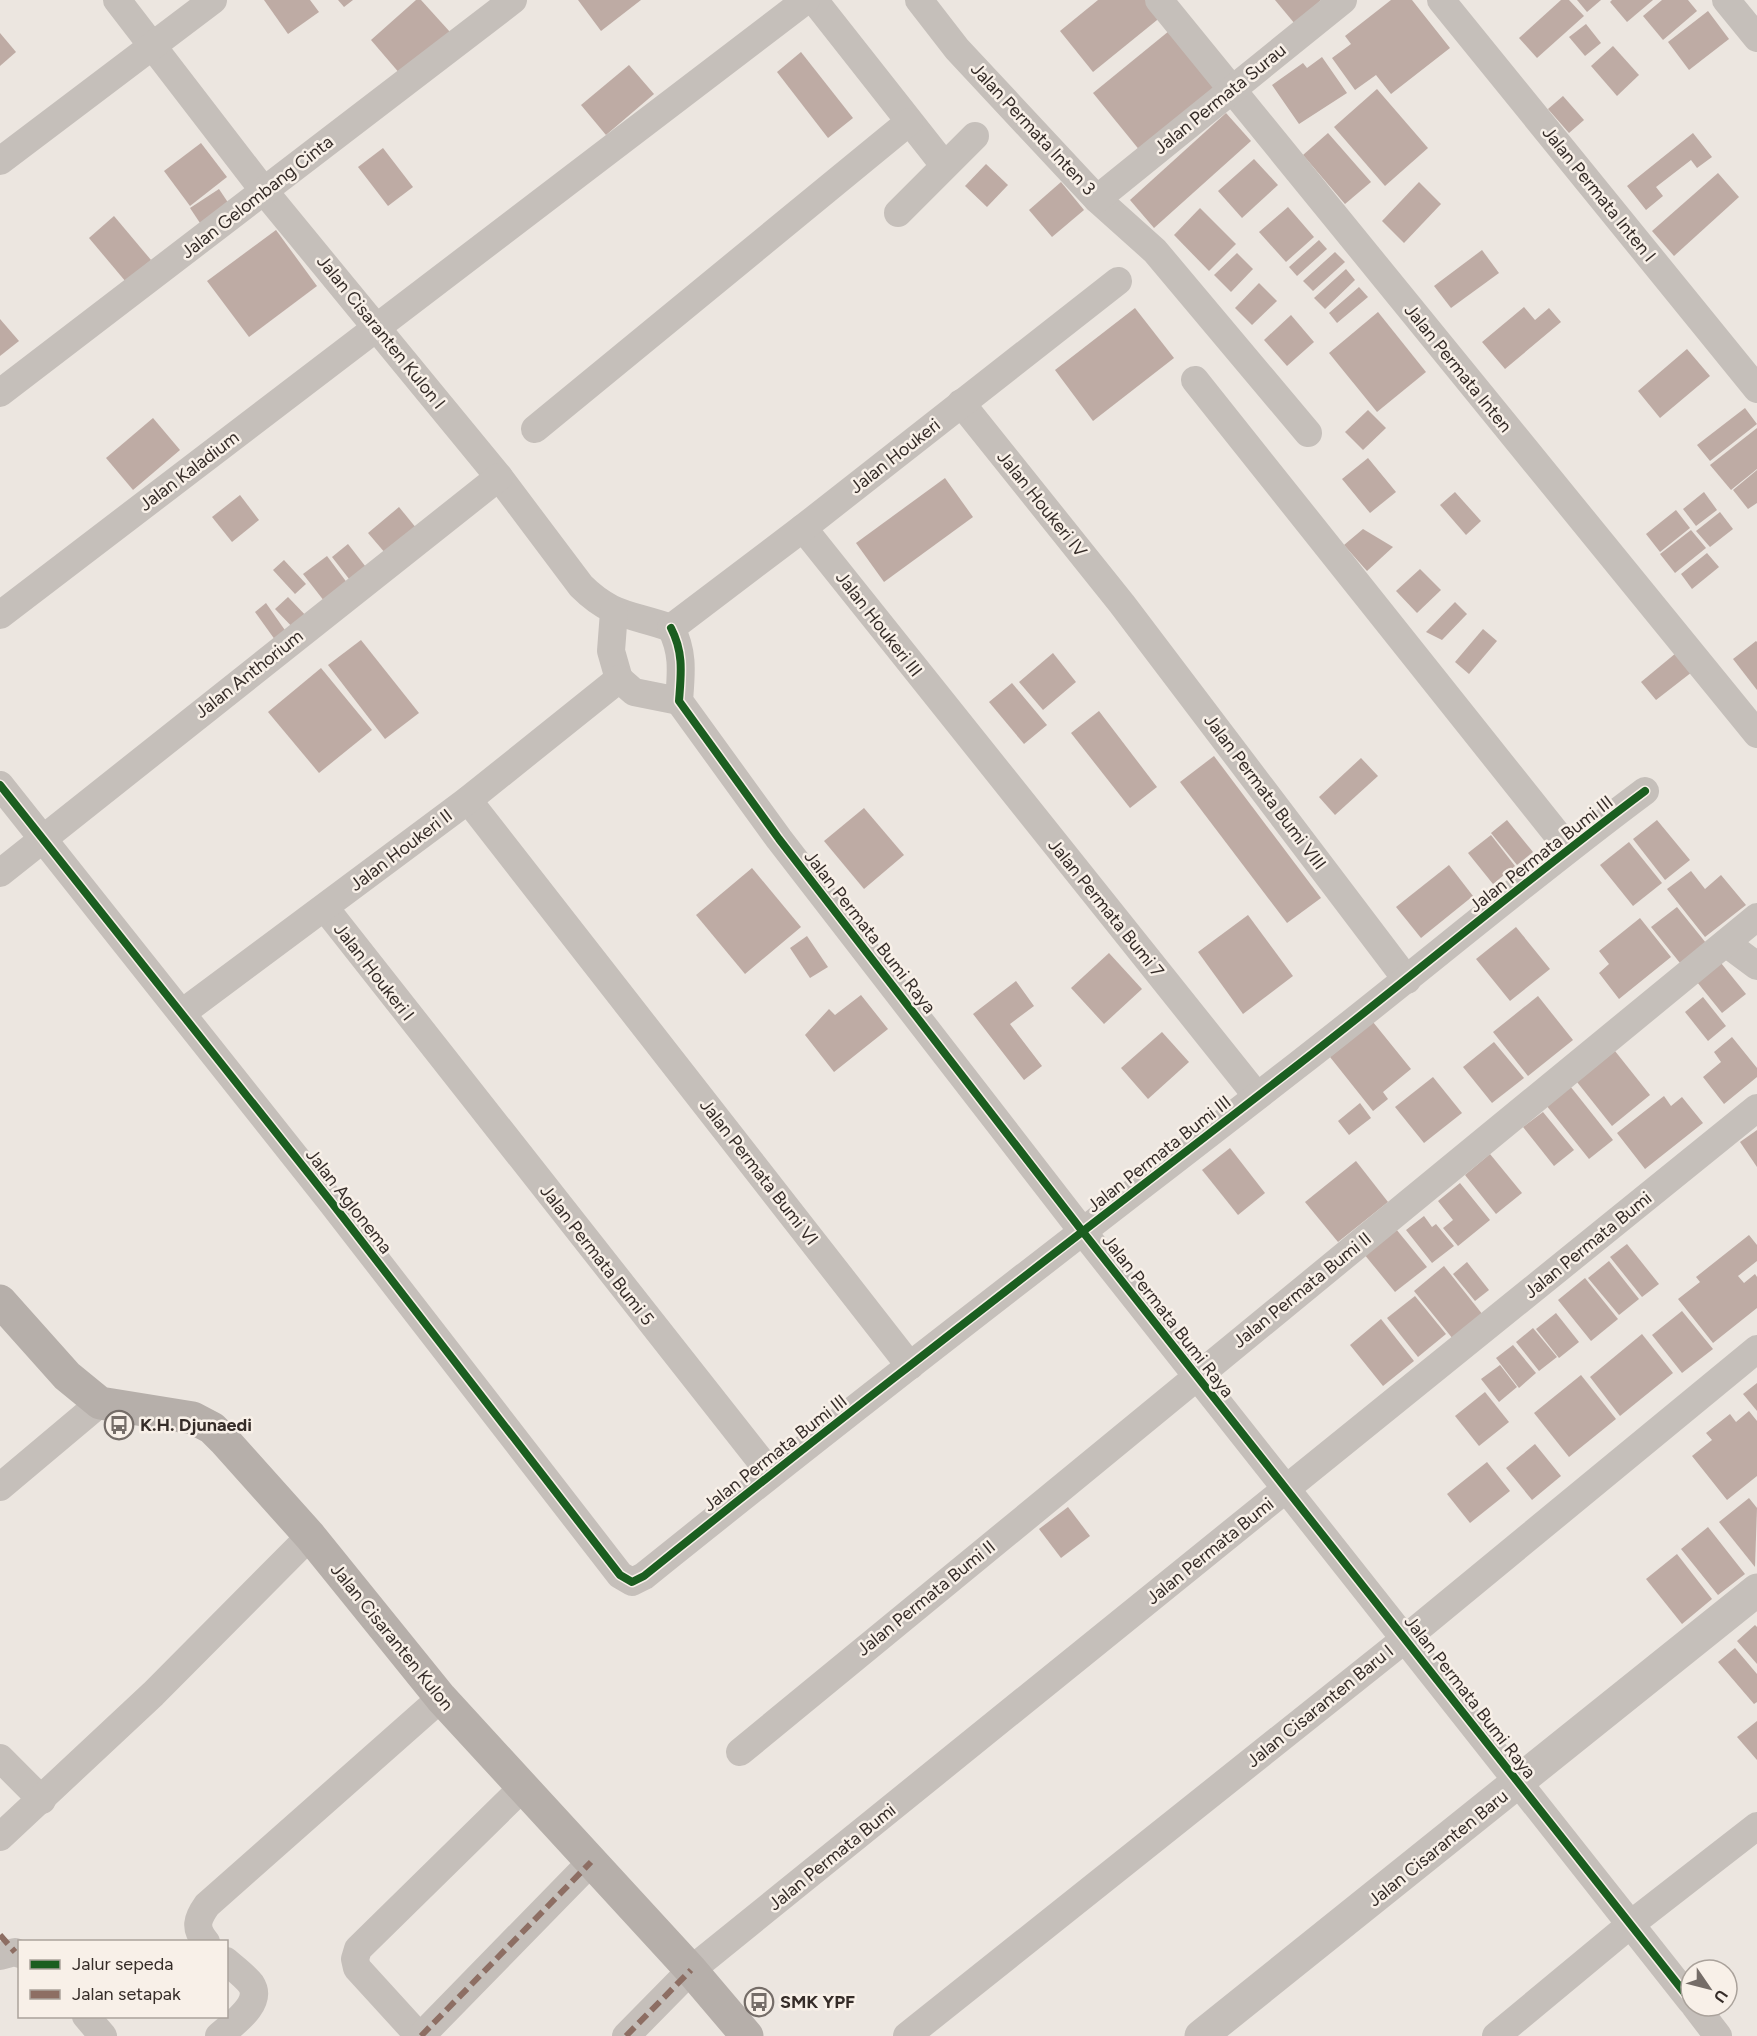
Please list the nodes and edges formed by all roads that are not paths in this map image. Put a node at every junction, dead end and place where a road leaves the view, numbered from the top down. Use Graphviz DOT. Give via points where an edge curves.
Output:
graph roads {
  1 [pos="117,0"];
  2 [pos="213,0"];
  3 [pos="513,0"];
  4 [pos="806,0"];
  5 [pos="814,0"];
  6 [pos="919,0"];
  7 [pos="1159,0"];
  8 [pos="1343,0"];
  9 [pos="1441,0"];
  10 [pos="1726,0"];
  11 [pos="1757,38"];
  12 [pos="152,45"];
  13 [pos="1233,90"];
  14 [pos="909,122"];
  15 [pos="975,136"];
  16 [pos="0,161"];
  17 [pos="944,165"];
  18 [pos="264,191"];
  19 [pos="1097,198"];
  20 [pos="898,213"];
  21 [pos="1118,281"];
  22 [pos="378,327"];
  23 [pos="1195,380"];
  24 [pos="1757,389"];
  25 [pos="0,393"];
  26 [pos="961,403"];
  27 [pos="535,429"];
  28 [pos="1308,433"];
  29 [pos="499,477"];
  30 [pos="803,528"];
  31 [pos="1122,604"];
  32 [pos="614,612"];
  33 [pos="0,615"];
  34 [pos="671,628"];
  35 [pos="619,679"];
  36 [pos="679,701"];
  37 [pos="955,720"];
  38 [pos="1756,731"];
  39 [pos="0,785"];
  40 [pos="1645,791"];
  41 [pos="468,800"];
  42 [pos="43,838"];
  43 [pos="1568,848"];
  44 [pos="0,873"];
  45 [pos="325,908"];
  46 [pos="1757,917"];
  47 [pos="1726,944"];
  48 [pos="1757,966"];
  49 [pos="608,977"];
  50 [pos="1407,980"];
  51 [pos="182,1013"];
  52 [pos="423,1036"];
  53 [pos="1257,1096"];
  54 [pos="1757,1108"];
  55 [pos="1083,1232"];
  56 [pos="0,1301"];
  57 [pos="1757,1349"];
  58 [pos="910,1366"];
  59 [pos="1196,1377"];
  60 [pos="100,1403"];
  61 [pos="771,1474"];
  62 [pos="0,1487"];
  63 [pos="1285,1490"];
  64 [pos="310,1536"];
  65 [pos="632,1582"];
  66 [pos="1757,1590"];
  67 [pos="1405,1639"];
  68 [pos="441,1698"];
  69 [pos="740,1752"];
  70 [pos="0,1758"];
  71 [pos="1519,1783"];
  72 [pos="523,1787"];
  73 [pos="42,1800"];
  74 [pos="1757,1826"];
  75 [pos="0,1837"];
  76 [pos="591,1862"];
  77 [pos="1632,1924"];
  78 [pos="205,1940"];
  79 [pos="18,1953"];
  80 [pos="0,1956"];
  81 [pos="228,1963"];
  82 [pos="691,1970"];
  83 [pos="1679,1985"];
  84 [pos="88,2018"];
  85 [pos="1704,2018"];
  86 [pos="103,2036"];
  87 [pos="219,2036"];
  88 [pos="420,2036"];
  89 [pos="626,2036"];
  90 [pos="747,2036"];
  91 [pos="906,2036"];
  92 [pos="1201,2036"];
  93 [pos="1496,2036"];
  94 [pos="1718,2036"];
  1 -- 12 [label="street, Jalan Cisaranten Kulon I"];
  2 -- 12 [label="street"];
  3 -- 18 [label="street, Jalan Gelombang Cinta"];
  4 -- 22 [label="street, Jalan Kaladium"];
  5 -- 14 [label="street"];
  6 -- 19 [label="street, Jalan Permata Inten 3" via="957,49"];
  7 -- 13 [label="street, Jalan Permata Inten"];
  8 -- 13 [label="street, Jalan Permata Surau"];
  9 -- 24 [label="street, Jalan Permata Inten I"];
  10 -- 11 [label="street"];
  12 -- 16 [label="street"];
  12 -- 18 [label="street, Jalan Cisaranten Kulon I"];
  13 -- 19 [label="street, Jalan Permata Surau"];
  13 -- 38 [label="street, Jalan Permata Inten" via="1715,686"];
  14 -- 17 [label="street"];
  14 -- 27 [label="street"];
  15 -- 17 [label="street"];
  17 -- 20 [label="street"];
  18 -- 22 [label="street, Jalan Cisaranten Kulon I"];
  18 -- 25 [label="street, Jalan Gelombang Cinta"];
  19 -- 28 [label="street, Jalan Permata Inten 3" via="1155,251"];
  21 -- 26 [label="street, Jalan Houkeri"];
  22 -- 29 [label="street, Jalan Cisaranten Kulon I"];
  22 -- 33 [label="street, Jalan Kaladium"];
  23 -- 43 [label="street"];
  26 -- 30 [label="street, Jalan Houkeri"];
  26 -- 31 [label="street, Jalan Houkeri IV"];
  29 -- 32 [label="street, Jalan Cisaranten Kulon I" via="581,586"];
  29 -- 42 [label="street, Jalan Anthorium"];
  30 -- 34 [label="street, Jalan Houkeri"];
  30 -- 37 [label="street, Jalan Houkeri III"];
  31 -- 50 [label="street, Jalan Permata Bumi VIII"];
  32 -- 34 [label="street, Jalan Cisaranten Kulon I"];
  32 -- 35 [label="street" via="612,651"];
  34 -- 36 [label="street" via="682,661"];
  35 -- 36 [label="street" via="634,692"];
  35 -- 41 [label="street"];
  36 -- 55 [label="street, Jalan Permata Bumi Raya" via="779,839"];
  37 -- 53 [label="street, Jalan Permata Bumi 7"];
  39 -- 42 [label="street, Jalan Aglonema"];
  40 -- 43 [label="street, Jalan Permata Bumi III"];
  41 -- 45 [label="street, Jalan Houkeri II"];
  41 -- 49 [label="street, Jalan Houkeri II"];
  42 -- 44 [label="street, Jalan Anthorium"];
  42 -- 51 [label="street, Jalan Aglonema"];
  43 -- 50 [label="street, Jalan Permata Bumi III"];
  45 -- 51 [label="street, Jalan Houkeri II"];
  45 -- 52 [label="street, Jalan Houkeri I"];
  46 -- 47 [label="street, Jalan Permata Bumi II"];
  47 -- 48 [label="street"];
  47 -- 59 [label="street, Jalan Permata Bumi II"];
  49 -- 58 [label="street, Jalan Permata Bumi VI"];
  50 -- 53 [label="street, Jalan Permata Bumi III"];
  51 -- 65 [label="street, Jalan Aglonema" via="620,1575"];
  52 -- 61 [label="street, Jalan Permata Bumi 5"];
  53 -- 55 [label="street, Jalan Permata Bumi III"];
  54 -- 63 [label="street, Jalan Permata Bumi"];
  55 -- 58 [label="street, Jalan Permata Bumi III"];
  55 -- 59 [label="street, Jalan Permata Bumi Raya"];
  56 -- 60 [label="main road" via="67,1376"];
  57 -- 67 [label="street, Jalan Cisaranten Baru I"];
  58 -- 61 [label="street, Jalan Permata Bumi III"];
  59 -- 63 [label="street, Jalan Permata Bumi Raya"];
  59 -- 69 [label="street, Jalan Permata Bumi II"];
  60 -- 62 [label="street"];
  60 -- 64 [label="main road, Jalan Cisaranten Kulon" via="192,1418 212,1428"];
  61 -- 65 [label="street, Jalan Permata Bumi III"];
  63 -- 67 [label="street, Jalan Permata Bumi Raya"];
  63 -- 82 [label="street, Jalan Permata Bumi"];
  64 -- 68 [label="main road, Jalan Cisaranten Kulon"];
  64 -- 73 [label="street"];
  66 -- 71 [label="street, Jalan Cisaranten Baru"];
  67 -- 71 [label="street, Jalan Permata Bumi Raya"];
  67 -- 91 [label="street, Jalan Cisaranten Baru I"];
  68 -- 72 [label="main road, Jalan Cisaranten Kulon"];
  68 -- 78 [label="street" via="207,1905 198,1917 197,1928"];
  70 -- 73 [label="street"];
  71 -- 77 [label="street, Jalan Permata Bumi Raya"];
  71 -- 92 [label="street, Jalan Cisaranten Baru"];
  72 -- 76 [label="main road, Jalan Cisaranten Kulon"];
  72 -- 88 [label="street" via="358,1949 357,1968"];
  73 -- 75 [label="street"];
  74 -- 77 [label="street"];
  76 -- 82 [label="main road, Jalan Cisaranten Kulon"];
  76 -- 88 [label="street"];
  77 -- 83 [label="street, Jalan Permata Bumi Raya"];
  77 -- 93 [label="street"];
  79 -- 80 [label="street"];
  81 -- 87 [label="street" via="251,1985 254,1995 247,2011"];
  82 -- 89 [label="street, Jalan Permata Bumi"];
  82 -- 90 [label="main road, Jalan Cisaranten Kulon"];
  84 -- 86 [label="street"];
  85 -- 94 [label="street"];
}
